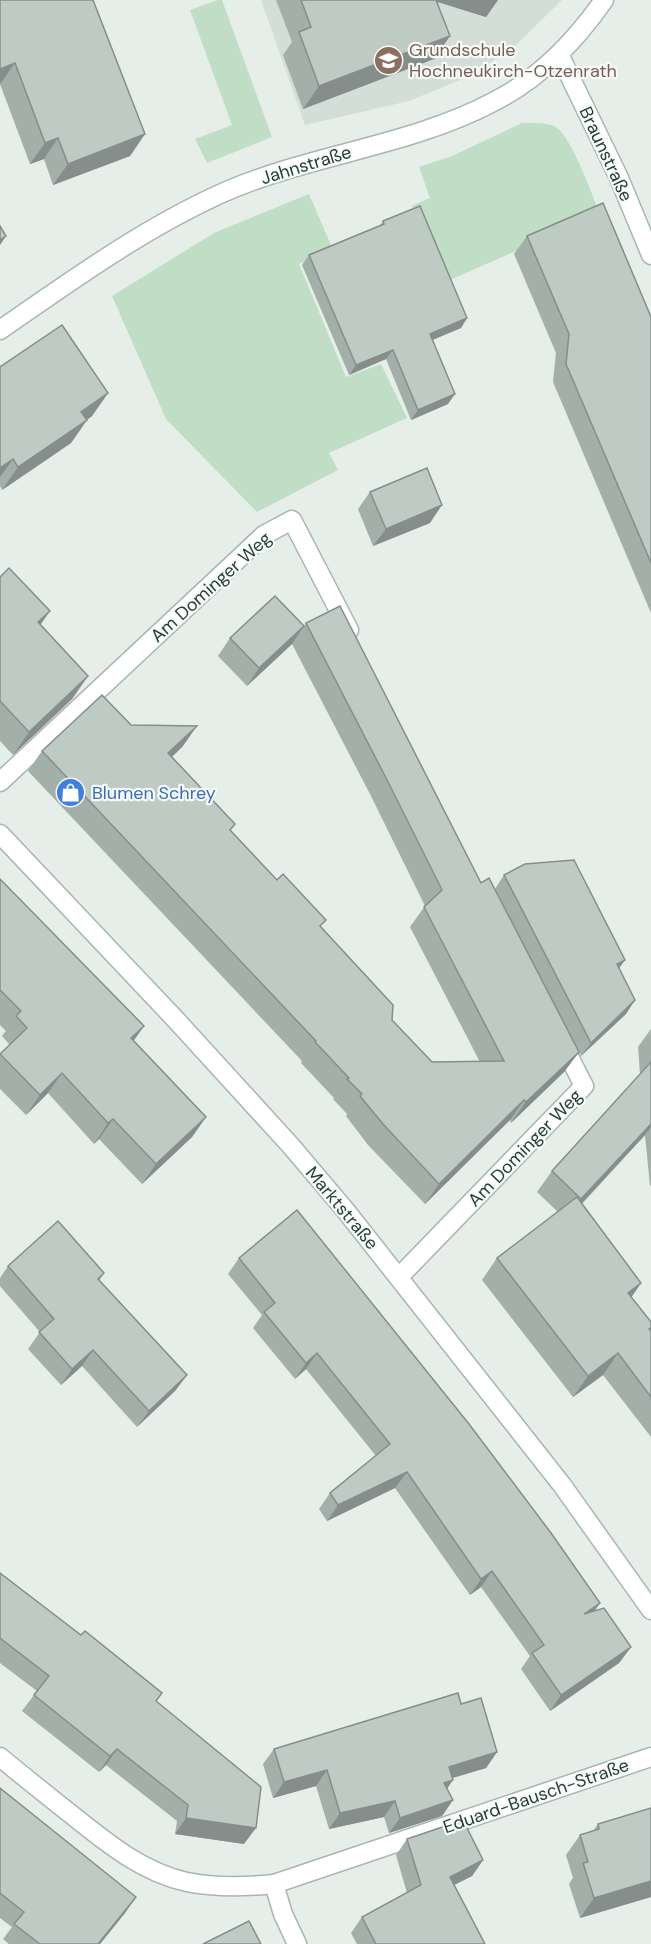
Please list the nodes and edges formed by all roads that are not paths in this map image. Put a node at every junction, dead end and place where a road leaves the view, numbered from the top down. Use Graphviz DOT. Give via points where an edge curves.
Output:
graph roads {
  1 [pos="604,0"];
  2 [pos="559,54"];
  3 [pos="651,255"];
  4 [pos="0,330"];
  5 [pos="357,645"];
  6 [pos="0,782"];
  7 [pos="0,834"];
  8 [pos="552,1022"];
  9 [pos="399,1277"];
  10 [pos="651,1610"];
  11 [pos="0,1757"];
  12 [pos="651,1757"];
  13 [pos="274,1884"];
  14 [pos="297,1944"];
  1 -- 2 [label="street, Jahnstraße"];
  2 -- 3 [label="street, Braunstraße"];
  2 -- 4 [label="street, Jahnstraße" via="514,90 459,118 279,172 191,208 91,266"];
  5 -- 6 [label="street, Am Dominger Weg" via="292,520 264,535"];
  7 -- 9 [label="street, Marktstraße" via="291,1146"];
  8 -- 9 [label="street, Am Dominger Weg" via="584,1086"];
  9 -- 10 [label="street, Marktstraße" via="562,1485"];
  11 -- 13 [label="street, Eduard-Bausch-Straße" via="121,1853 153,1870 207,1885"];
  12 -- 13 [label="street, Eduard-Bausch-Straße"];
  13 -- 14 [label="street"];
}
